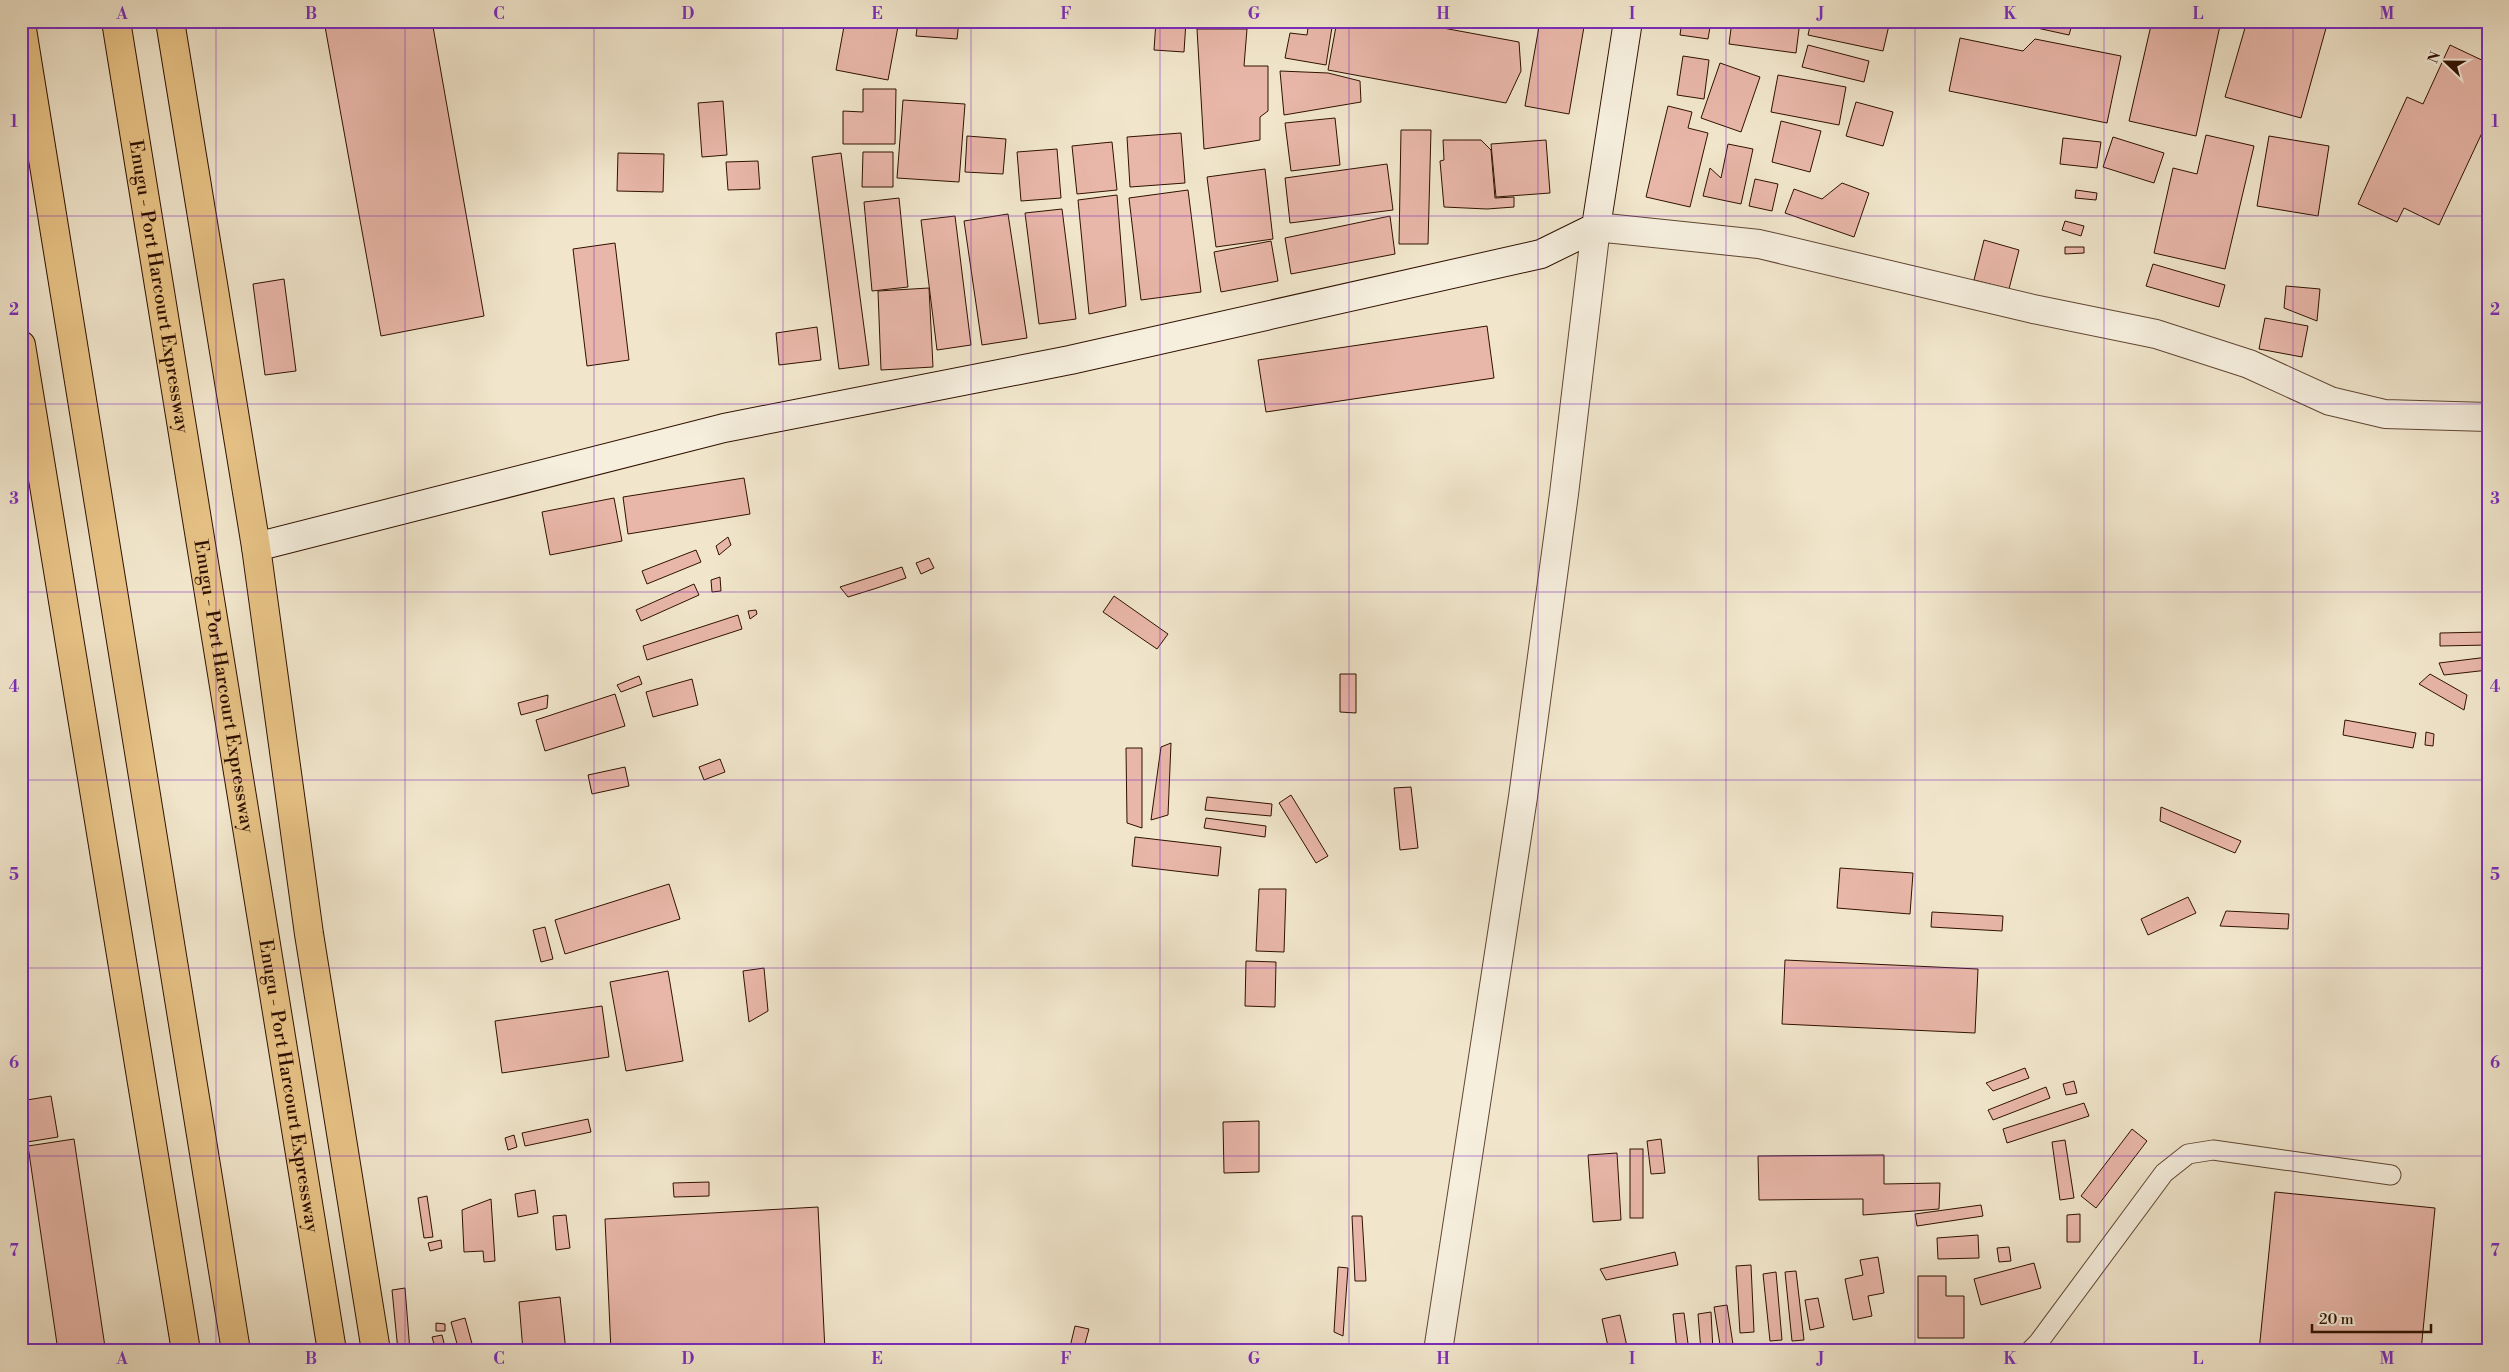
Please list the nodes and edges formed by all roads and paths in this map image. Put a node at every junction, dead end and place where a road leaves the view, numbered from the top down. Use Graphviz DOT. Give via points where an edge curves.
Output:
graph roads {
  1 [pos="116,21"];
  2 [pos="170,21"];
  3 [pos="1628,21"];
  4 [pos="21,22"];
  5 [pos="1596,227"];
  6 [pos="21,345"];
  7 [pos="2488,417"];
  8 [pos="256,547"];
  9 [pos="2391,1175"];
  10 [pos="186,1351"];
  11 [pos="236,1351"];
  12 [pos="332,1351"];
  13 [pos="376,1351"];
  14 [pos="1438,1351"];
  15 [pos="2030,1351"];
  1 -- 12 [label="main road, Enugu - Port Harcourt Expressway"];
  2 -- 8 [label="main road"];
  3 -- 5 [label="street"];
  4 -- 11 [label="main road"];
  5 -- 7 [label="street" via="1758,244 2034,309 2156,334 2249,364 2330,401 2385,414"];
  5 -- 8 [label="street" via="1541,254 1484,268 1070,360 724,428"];
  5 -- 14 [label="street" via="1523,797"];
  6 -- 10 [label="main road"];
  8 -- 13 [label="main road" via="309,934"];
  9 -- 15 [label="lane" via="2212,1150 2188,1154 2164,1173"];
}
